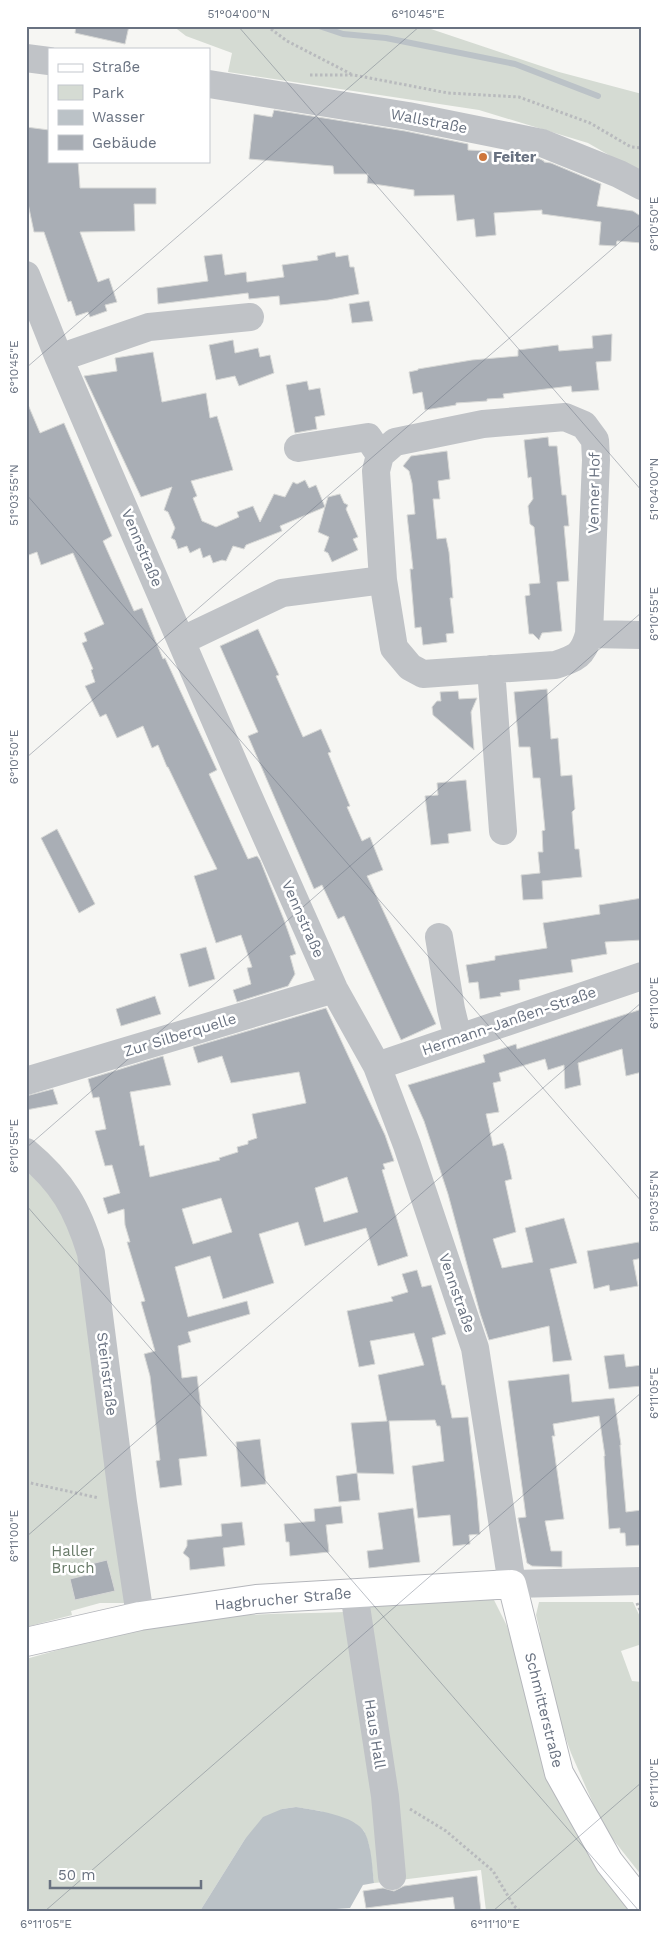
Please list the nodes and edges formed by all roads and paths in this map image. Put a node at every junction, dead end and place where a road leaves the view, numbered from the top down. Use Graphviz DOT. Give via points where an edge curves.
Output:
graph roads {
  1 [pos="267,26"];
  2 [pos="26,58"];
  3 [pos="48,61"];
  4 [pos="309,75"];
  5 [pos="354,75"];
  6 [pos="210,84"];
  7 [pos="642,148"];
  8 [pos="642,186"];
  9 [pos="26,275"];
  10 [pos="250,317"];
  11 [pos="59,358"];
  12 [pos="298,448"];
  13 [pos="380,455"];
  14 [pos="382,580"];
  15 [pos="589,634"];
  16 [pos="642,635"];
  17 [pos="181,641"];
  18 [pos="491,669"];
  19 [pos="503,830"];
  20 [pos="439,937"];
  21 [pos="642,976"];
  22 [pos="334,989"];
  23 [pos="458,1038"];
  24 [pos="377,1066"];
  25 [pos="26,1081"];
  26 [pos="26,1152"];
  27 [pos="26,1482"];
  28 [pos="123,1502"];
  29 [pos="642,1581"];
  30 [pos="512,1584"];
  31 [pos="354,1593"];
  32 [pos="140,1616"];
  33 [pos="26,1642"];
  34 [pos="385,1796"];
  35 [pos="392,1876"];
  36 [pos="642,1904"];
  37 [pos="520,1911"];
  1 -- 5 [label="path" via="287,41"];
  2 -- 3 [label="street"];
  4 -- 5 [label="path"];
  5 -- 7 [label="path" via="448,93 519,97 590,122 631,147"];
  6 -- 8 [label="street, Wallstraße" via="408,116 542,143"];
  9 -- 11 [label="street, Vennstraße"];
  10 -- 11 [label="street" via="149,327"];
  11 -- 17 [label="street, Vennstraße"];
  12 -- 13 [label="street" via="368,437"];
  13 -- 14 [label="street, Venner Hof" via="376,471"];
  13 -- 15 [label="street, Venner Hof" via="396,442 483,424 565,417 584,425 595,440 596,460"];
  14 -- 17 [label="street" via="282,593"];
  14 -- 18 [label="street, Venner Hof" via="394,648 410,667 423,674"];
  15 -- 16 [label="street"];
  15 -- 18 [label="street, Venner Hof" via="585,648 575,658 555,666"];
  17 -- 22 [label="street, Vennstraße"];
  18 -- 19 [label="street"];
  20 -- 23 [label="street"];
  21 -- 23 [label="street, Hermann-Janßen-Straße"];
  22 -- 24 [label="street, Vennstraße"];
  22 -- 25 [label="street, Zur Silberquelle"];
  23 -- 24 [label="street, Hermann-Janßen-Straße"];
  24 -- 30 [label="street, Vennstraße" via="475,1348"];
  26 -- 28 [label="street, Steinstraße" via="68,1197 82,1223 91,1253"];
  27 -- 28 [label="path"];
  28 -- 32 [label="street, Steinstraße"];
  29 -- 30 [label="street"];
  30 -- 31 [label="main road, Hagbrucher Straße"];
  30 -- 36 [label="main road, Schmitterstraße" via="559,1773 609,1862"];
  31 -- 32 [label="main road, Hagbrucher Straße" via="256,1598"];
  31 -- 34 [label="street, Haus Hall"];
  32 -- 33 [label="main road, Hagbrucher Straße"];
  34 -- 35 [label="street, Haus Hall"];
  34 -- 37 [label="path" via="446,1831 493,1871"];
}
